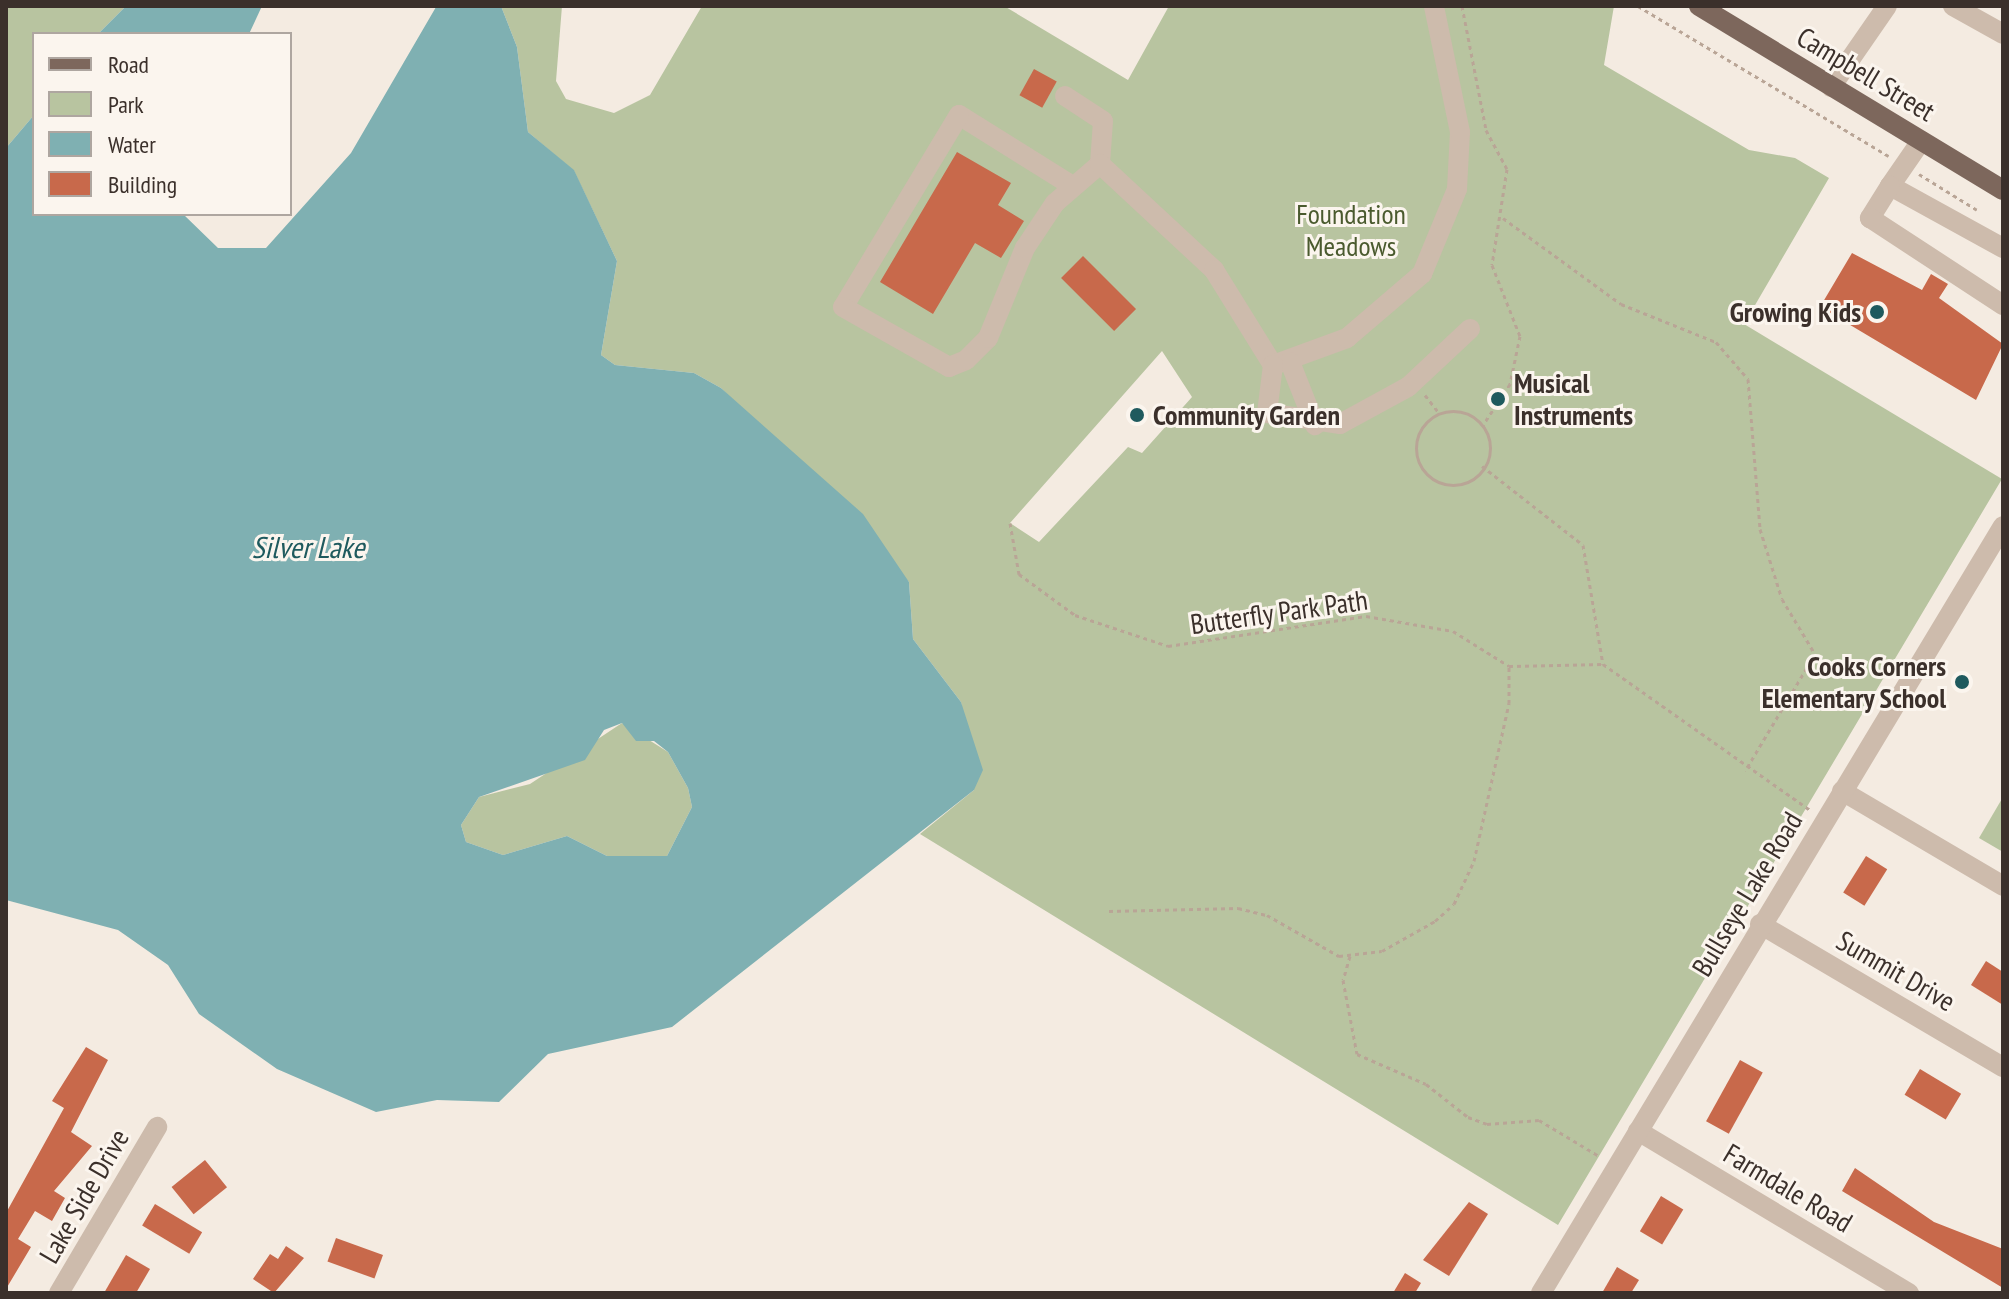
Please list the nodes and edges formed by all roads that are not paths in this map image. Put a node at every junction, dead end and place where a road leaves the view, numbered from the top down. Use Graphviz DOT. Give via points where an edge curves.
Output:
graph roads {
  1 [pos="1434,6"];
  2 [pos="1699,6"];
  3 [pos="1887,6"];
  4 [pos="1953,6"];
  5 [pos="2003,34"];
  6 [pos="1831,87"];
  7 [pos="1065,96"];
  8 [pos="1921,141"];
  9 [pos="1100,164"];
  10 [pos="1071,185"];
  11 [pos="1890,186"];
  12 [pos="2003,190"];
  13 [pos="2003,248"];
  14 [pos="2003,305"];
  15 [pos="1470,329"];
  16 [pos="1281,364"];
  17 [pos="1315,425"];
  18 [pos="2003,526"];
  19 [pos="1842,791"];
  20 [pos="2003,886"];
  21 [pos="1760,924"];
  22 [pos="2003,1067"];
  23 [pos="157,1127"];
  24 [pos="1638,1131"];
  25 [pos="59,1293"];
  26 [pos="1541,1293"];
  27 [pos="1909,1293"];
  1 -- 16 [label="street" via="1460,160 1437,247 1422,274 1375,321"];
  2 -- 6 [label="main road, Campbell Street"];
  3 -- 6 [label="street"];
  4 -- 5 [label="street"];
  6 -- 8 [label="main road, Campbell Street"];
  7 -- 9 [label="street" via="1103,121"];
  8 -- 11 [label="street"];
  8 -- 12 [label="main road, Campbell Street"];
  9 -- 10 [label="street"];
  9 -- 16 [label="street" via="1214,270"];
  10 -- 10 [label="street" via="959,115 843,307 949,367 966,360 988,338 1025,248"];
  11 -- 13 [label="street"];
  11 -- 14 [label="street" via="1872,224"];
  15 -- 17 [label="street" via="1391,399 1340,424"];
  16 -- 17 [label="street"];
  16 -- 17 [label="street" via="1267,413"];
  18 -- 19 [label="street, Bullseye Lake Road"];
  19 -- 20 [label="street"];
  19 -- 21 [label="street, Bullseye Lake Road"];
  21 -- 22 [label="street, Summit Drive"];
  21 -- 24 [label="street, Bullseye Lake Road"];
  23 -- 25 [label="street, Lake Side Drive"];
  24 -- 26 [label="street, Bullseye Lake Road"];
  24 -- 27 [label="street, Farmdale Road"];
}
